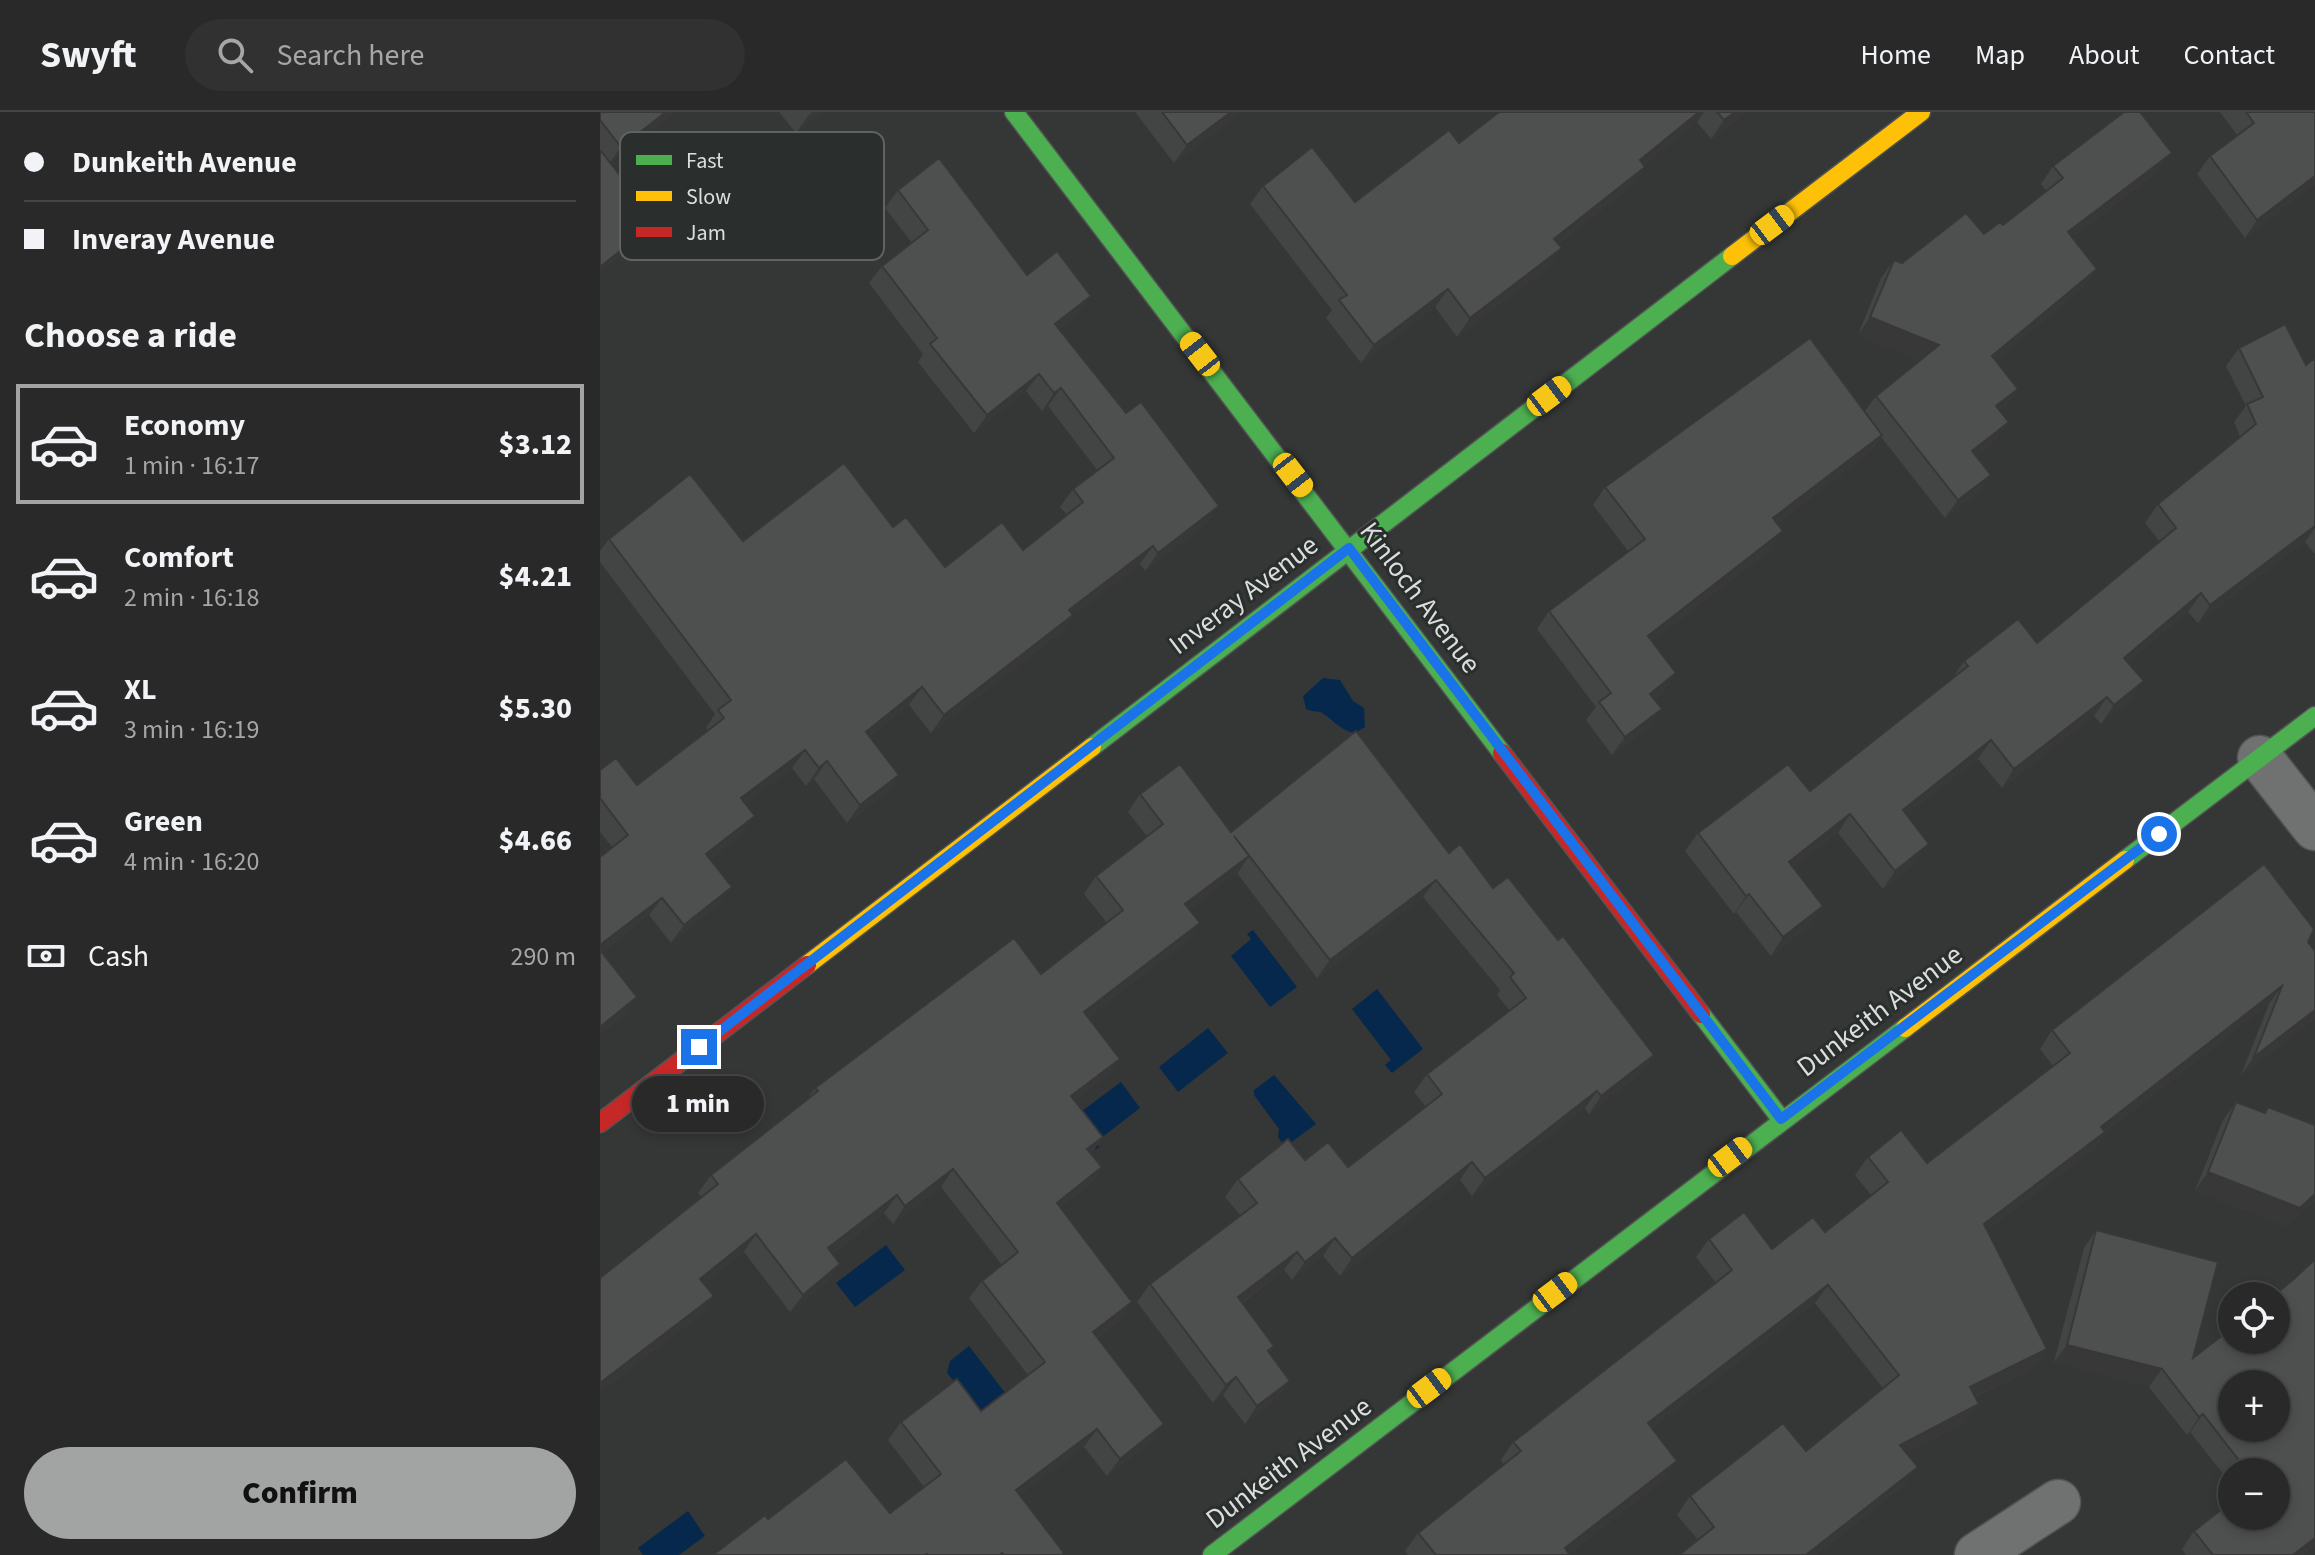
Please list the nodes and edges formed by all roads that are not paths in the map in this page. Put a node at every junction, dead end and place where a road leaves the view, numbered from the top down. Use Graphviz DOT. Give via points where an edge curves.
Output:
graph roads {
  1 [pos="1014,112"];
  2 [pos="1921,112"];
  3 [pos="1349,548"];
  4 [pos="2315,716"];
  5 [pos="2260,758"];
  6 [pos="2315,828"];
  7 [pos="1781,1119"];
  8 [pos="600,1123"];
  9 [pos="2058,1502"];
  10 [pos="1226,1551"];
  11 [pos="1977,1555"];
  1 -- 3 [label="street, Kinloch Avenue"];
  2 -- 3 [label="street, Inveray Avenue"];
  3 -- 7 [label="street, Kinloch Avenue"];
  3 -- 8 [label="street, Inveray Avenue"];
  4 -- 5 [label="street, Dunkeith Avenue"];
  5 -- 6 [label="street"];
  5 -- 7 [label="street, Dunkeith Avenue"];
  7 -- 10 [label="street, Dunkeith Avenue"];
  9 -- 11 [label="street"];
}
